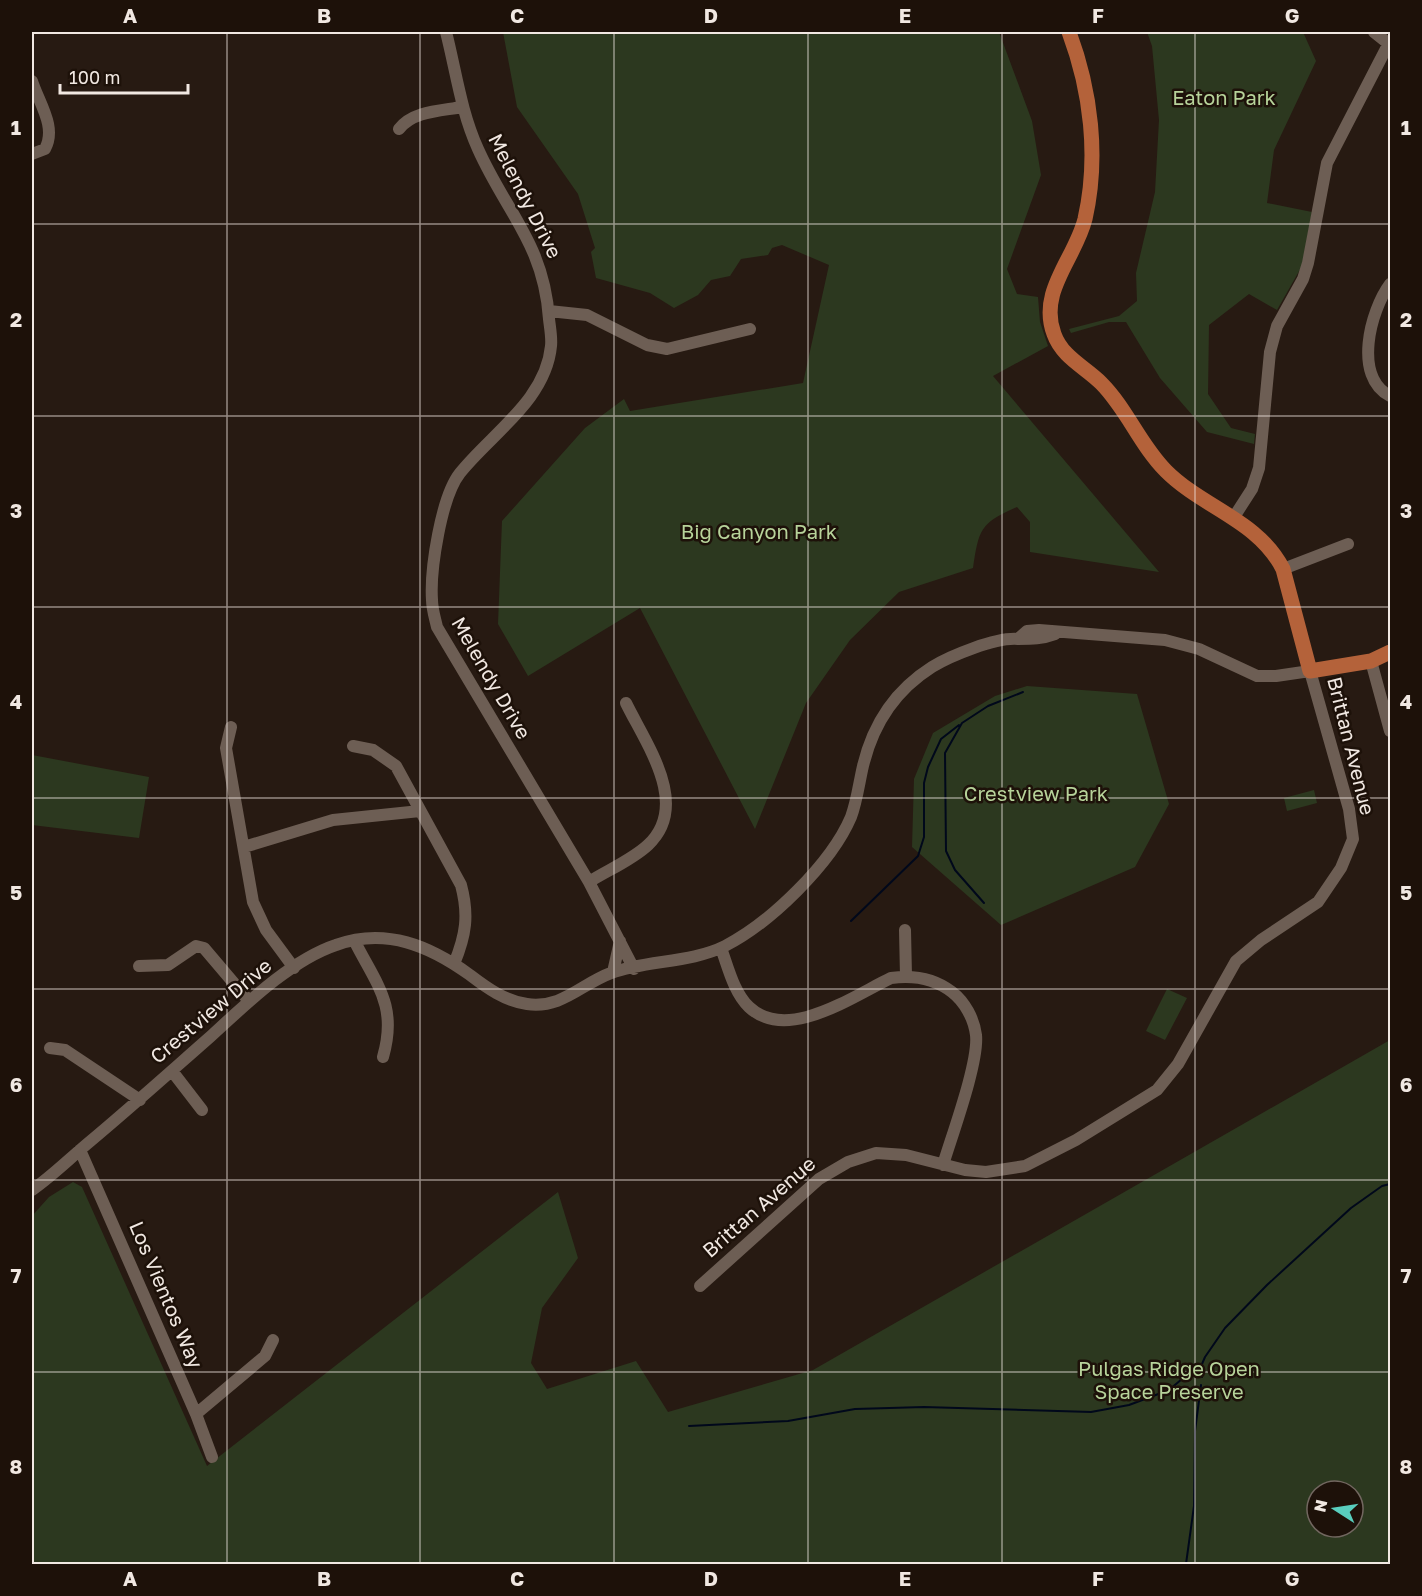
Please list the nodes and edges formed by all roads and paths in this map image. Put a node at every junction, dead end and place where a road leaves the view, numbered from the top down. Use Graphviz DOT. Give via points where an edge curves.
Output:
graph roads {
  1 [pos="446,32"];
  2 [pos="1069,32"];
  3 [pos="1374,32"];
  4 [pos="1390,42"];
  5 [pos="32,81"];
  6 [pos="462,107"];
  7 [pos="399,129"];
  8 [pos="32,154"];
  9 [pos="1390,284"];
  10 [pos="549,311"];
  11 [pos="750,329"];
  12 [pos="1390,396"];
  13 [pos="1234,517"];
  14 [pos="1347,544"];
  15 [pos="1283,569"];
  16 [pos="1390,652"];
  17 [pos="1371,661"];
  18 [pos="1310,671"];
  19 [pos="626,703"];
  20 [pos="231,727"];
  21 [pos="1390,732"];
  22 [pos="353,746"];
  23 [pos="420,811"];
  24 [pos="244,847"];
  25 [pos="589,882"];
  26 [pos="904,930"];
  27 [pos="354,940"];
  28 [pos="620,941"];
  29 [pos="721,948"];
  30 [pos="454,964"];
  31 [pos="140,966"];
  32 [pos="294,969"];
  33 [pos="634,969"];
  34 [pos="613,972"];
  35 [pos="906,976"];
  36 [pos="249,1001"];
  37 [pos="50,1048"];
  38 [pos="383,1058"];
  39 [pos="172,1071"];
  40 [pos="140,1100"];
  41 [pos="202,1110"];
  42 [pos="80,1150"];
  43 [pos="943,1165"];
  44 [pos="32,1190"];
  45 [pos="700,1286"];
  46 [pos="273,1340"];
  47 [pos="196,1414"];
  48 [pos="212,1457"];
  1 -- 6 [label="street, Melendy Drive"];
  2 -- 13 [label="main road, Brittan Avenue" via="1087,98 1092,161 1081,234 1050,299 1054,334 1068,355 1117,400 1166,471"];
  3 -- 4 [label="street"];
  4 -- 13 [label="street" via="1327,163 1308,263 1277,326 1270,352 1259,468 1252,489"];
  5 -- 8 [label="street" via="50,127 50,138 45,149"];
  6 -- 7 [label="street" via="419,114"];
  6 -- 10 [label="street, Melendy Drive" via="478,150 530,241 543,274"];
  9 -- 12 [label="street" via="1373,323 1368,356 1374,382"];
  10 -- 11 [label="street" via="587,315 647,345 667,349"];
  10 -- 25 [label="street, Melendy Drive" via="551,346 544,374 529,398 459,474 447,496 440,520 432,600 437,627 450,653"];
  13 -- 15 [label="main road, Brittan Avenue" via="1266,545"];
  14 -- 15 [label="street"];
  15 -- 18 [label="main road, Brittan Avenue"];
  16 -- 17 [label="main road, Crestview Drive"];
  17 -- 18 [label="main road, Crestview Drive"];
  17 -- 21 [label="street"];
  18 -- 29 [label="street, Crestview Drive" via="1257,676 1199,649 1173,642 1027,632 1017,639 986,644 933,666 901,691 876,727 851,816 840,838 791,897 760,926"];
  18 -- 43 [label="street, Brittan Avenue" via="1346,797 1353,839 1341,868 1318,902 1236,961 1178,1064 1157,1090 1025,1166 986,1172"];
  19 -- 25 [label="street" via="662,778 667,797 665,819 647,846"];
  20 -- 24 [label="street" via="225,748"];
  22 -- 23 [label="street" via="373,750 396,766"];
  23 -- 24 [label="street" via="333,820"];
  23 -- 30 [label="street" via="461,885 467,906 465,938"];
  24 -- 32 [label="street" via="253,902 266,930"];
  25 -- 28 [label="street, Melendy Drive"];
  26 -- 35 [label="street"];
  27 -- 30 [label="street, Crestview Drive" via="400,939 430,949"];
  27 -- 32 [label="street, Crestview Drive" via="336,945"];
  27 -- 38 [label="street" via="385,996 388,1039"];
  28 -- 33 [label="street, Melendy Drive"];
  28 -- 34 [label="street"];
  29 -- 33 [label="street, Crestview Drive"];
  29 -- 35 [label="street" via="741,997 749,1007 774,1020 804,1019 891,978"];
  30 -- 34 [label="street, Crestview Drive" via="510,1001 529,1005 571,997"];
  31 -- 36 [label="street" via="168,965 196,946 204,948"];
  32 -- 36 [label="street, Crestview Drive"];
  33 -- 34 [label="street, Crestview Drive"];
  35 -- 43 [label="street" via="942,984 957,996 971,1017 976,1037 974,1060"];
  36 -- 39 [label="street, Crestview Drive"];
  37 -- 40 [label="street" via="65,1050"];
  39 -- 40 [label="street, Crestview Drive"];
  39 -- 41 [label="street"];
  40 -- 42 [label="street, Crestview Drive"];
  42 -- 44 [label="street, Crestview Drive"];
  42 -- 47 [label="street, Los Vientos Way"];
  43 -- 45 [label="street, Brittan Avenue" via="906,1155 876,1153 848,1162 819,1179"];
  46 -- 47 [label="street" via="266,1356"];
  47 -- 48 [label="street, Los Vientos Way"];
}
